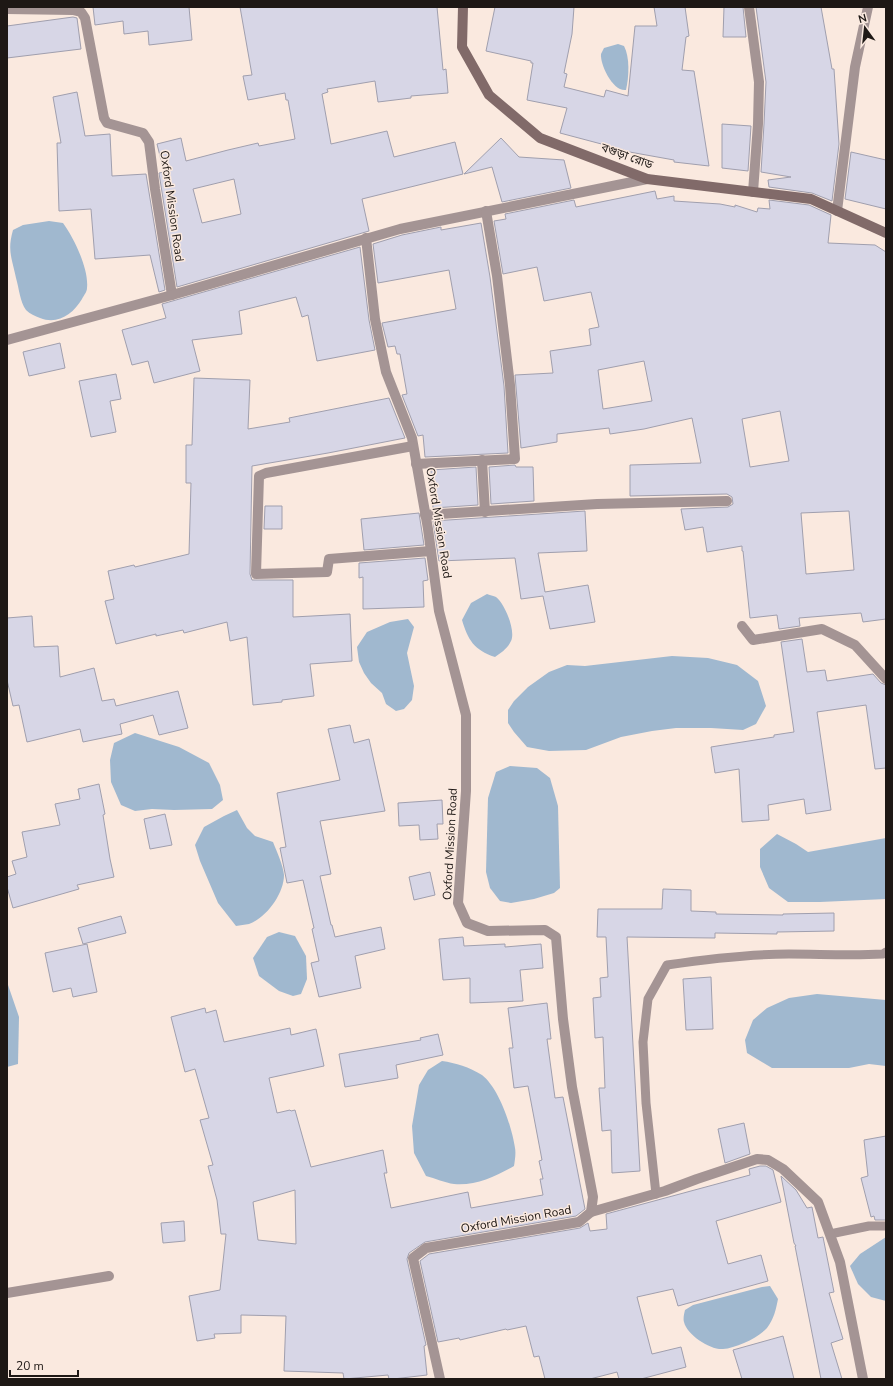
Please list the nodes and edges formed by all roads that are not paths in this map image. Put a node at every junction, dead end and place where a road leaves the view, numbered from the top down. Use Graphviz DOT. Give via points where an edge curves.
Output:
graph roads {
  1 [pos="463,7"];
  2 [pos="749,7"];
  3 [pos="868,7"];
  4 [pos="7,8"];
  5 [pos="647,179"];
  6 [pos="753,192"];
  7 [pos="486,211"];
  8 [pos="837,211"];
  9 [pos="886,233"];
  10 [pos="366,238"];
  11 [pos="172,295"];
  12 [pos="7,340"];
  13 [pos="413,446"];
  14 [pos="482,460"];
  15 [pos="416,464"];
  16 [pos="727,501"];
  17 [pos="485,512"];
  18 [pos="425,515"];
  19 [pos="431,551"];
  20 [pos="742,626"];
  21 [pos="886,678"];
  22 [pos="886,952"];
  23 [pos="656,1194"];
  24 [pos="591,1212"];
  25 [pos="886,1226"];
  26 [pos="830,1234"];
  27 [pos="109,1276"];
  28 [pos="7,1293"];
  29 [pos="440,1379"];
  30 [pos="863,1379"];
  1 -- 5 [label="main road, বগুড়া রোড" via="462,47 489,95 540,138"];
  2 -- 6 [label="street" via="759,82"];
  3 -- 8 [label="street" via="855,67"];
  4 -- 11 [label="street, Oxford Mission Road" via="73,10 81,12 85,18 104,118 107,123 143,133 150,142"];
  5 -- 6 [label="main road, বগুড়া রোড"];
  5 -- 7 [label="street"];
  6 -- 8 [label="main road, বগুড়া রোড" via="810,199"];
  7 -- 10 [label="street"];
  7 -- 14 [label="street" via="510,385 515,459"];
  8 -- 9 [label="main road, বগুড়া রোড"];
  10 -- 11 [label="street"];
  10 -- 13 [label="street, Oxford Mission Road" via="375,319 386,372"];
  11 -- 12 [label="street"];
  13 -- 15 [label="street, Oxford Mission Road"];
  13 -- 19 [label="street" via="258,476 256,574 327,572 329,559"];
  14 -- 15 [label="street"];
  14 -- 17 [label="street"];
  15 -- 18 [label="street, Oxford Mission Road"];
  16 -- 17 [label="street" via="597,504"];
  17 -- 18 [label="street"];
  18 -- 19 [label="street, Oxford Mission Road"];
  19 -- 24 [label="street, Oxford Mission Road" via="439,611 466,715 466,791 458,903 467,923 488,931 545,930 556,937 572,1087 593,1197"];
  20 -- 21 [label="street" via="753,640 822,629 855,645"];
  22 -- 23 [label="lane" via="856,956 750,956 667,965 648,998 643,1042 646,1102"];
  23 -- 24 [label="street"];
  23 -- 26 [label="street" via="757,1159 768,1160 818,1202"];
  24 -- 29 [label="street, Oxford Mission Road" via="579,1222 426,1248 413,1258"];
  25 -- 26 [label="lane" via="869,1226"];
  26 -- 30 [label="street" via="840,1262"];
  27 -- 28 [label="street"];
}
